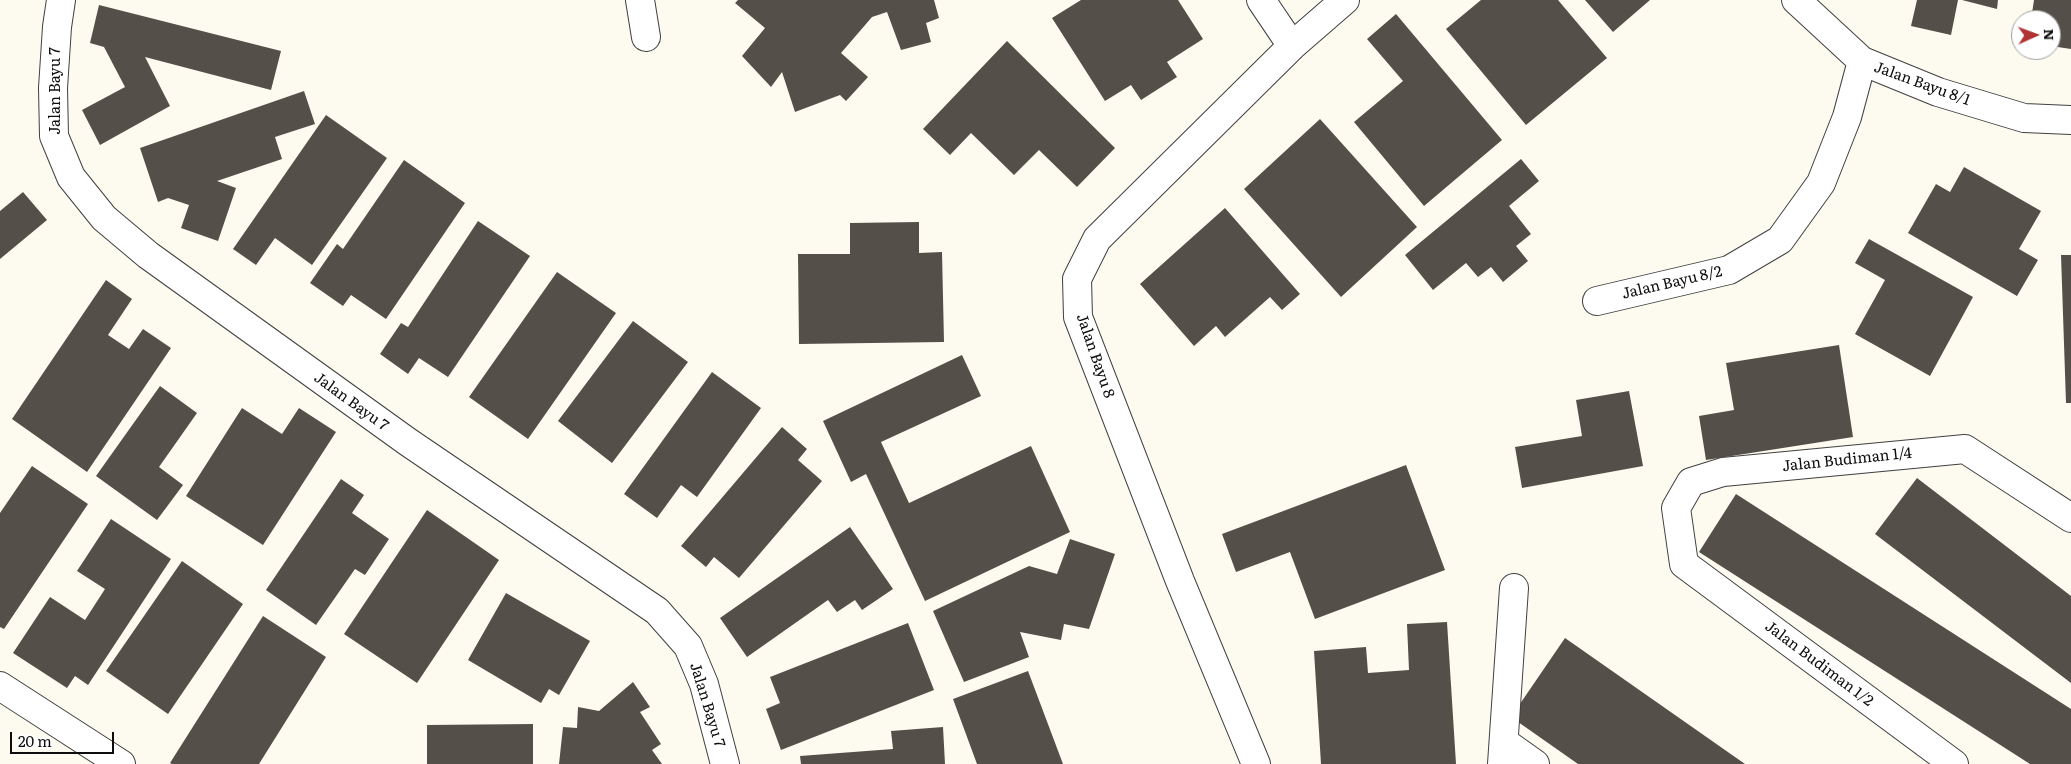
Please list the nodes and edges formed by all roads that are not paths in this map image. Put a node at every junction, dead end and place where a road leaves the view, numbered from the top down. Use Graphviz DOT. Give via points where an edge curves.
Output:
graph roads {
  1 [pos="61,0"];
  2 [pos="640,0"];
  3 [pos="1261,0"];
  4 [pos="1345,0"];
  5 [pos="1796,0"];
  6 [pos="646,37"];
  7 [pos="1292,46"];
  8 [pos="1862,61"];
  9 [pos="2071,120"];
  10 [pos="1597,301"];
  11 [pos="2071,518"];
  12 [pos="1684,564"];
  13 [pos="1514,588"];
  14 [pos="0,686"];
  15 [pos="1503,753"];
  16 [pos="120,764"];
  17 [pos="726,764"];
  18 [pos="1256,764"];
  19 [pos="1535,764"];
  20 [pos="1954,764"];
  1 -- 17 [label="street, Jalan Bayu 7" via="53,88 54,136 71,177 104,218 148,255 408,442 657,611 688,646 704,684"];
  2 -- 6 [label="street"];
  3 -- 7 [label="street"];
  4 -- 7 [label="street, Jalan Bayu 8"];
  5 -- 8 [label="street, Jalan Bayu 8/1"];
  7 -- 18 [label="street, Jalan Bayu 8" via="1097,239 1078,279 1078,317 1180,581"];
  8 -- 9 [label="street, Jalan Bayu 8/1" via="1938,92 2024,118"];
  8 -- 10 [label="street, Jalan Bayu 8/2" via="1847,117 1822,183 1780,240 1729,270"];
  11 -- 12 [label="street, Jalan Budiman 1/4" via="1965,449 1723,472 1691,482 1676,508"];
  12 -- 20 [label="street, Jalan Budiman 1/2"];
  13 -- 15 [label="street"];
  14 -- 16 [label="street"];
  15 -- 19 [label="street"];
}
